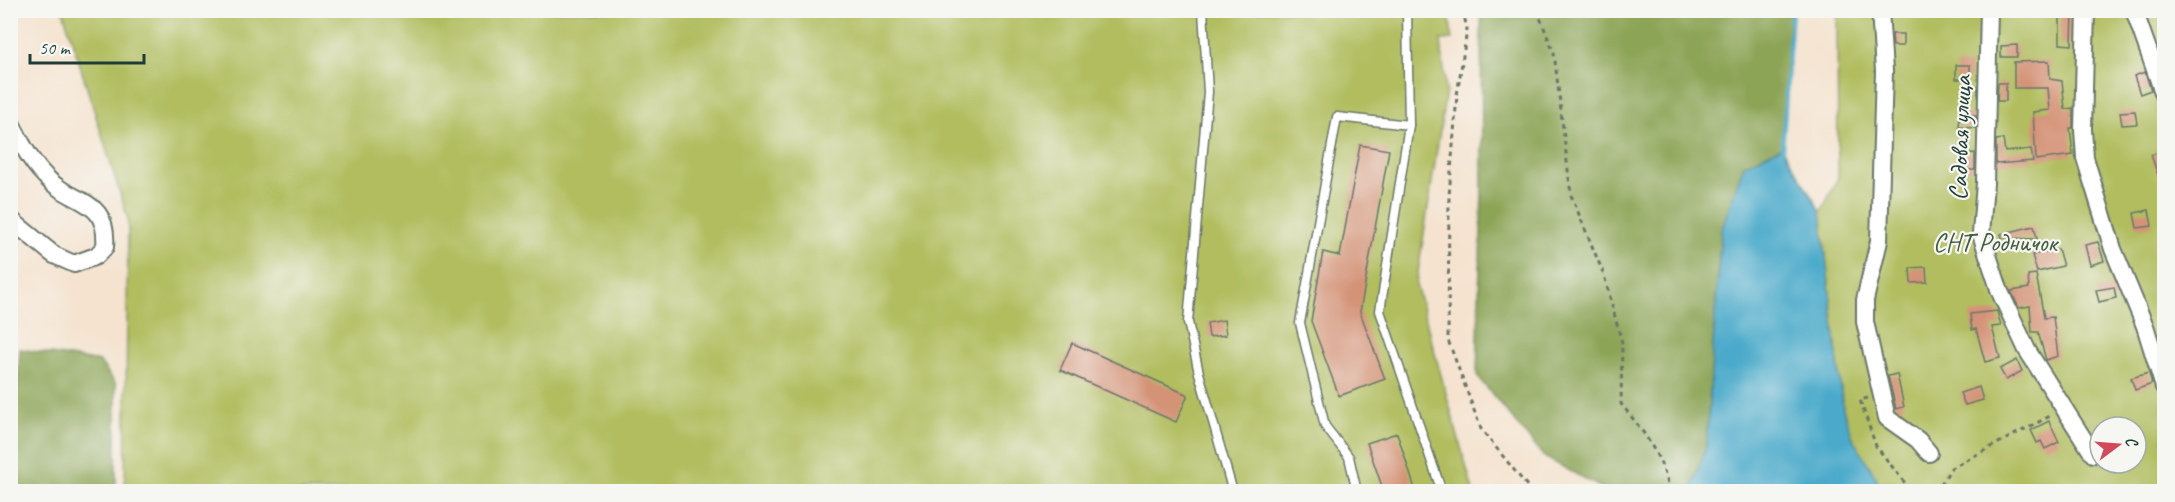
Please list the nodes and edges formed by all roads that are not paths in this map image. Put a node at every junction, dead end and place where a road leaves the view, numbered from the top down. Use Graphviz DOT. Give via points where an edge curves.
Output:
graph roads {
  1 [pos="1203,10"];
  2 [pos="1407,10"];
  3 [pos="1880,10"];
  4 [pos="1989,10"];
  5 [pos="2086,10"];
  6 [pos="2134,10"];
  7 [pos="2164,95"];
  8 [pos="10,121"];
  9 [pos="1409,125"];
  10 [pos="10,219"];
  11 [pos="2164,387"];
  12 [pos="2088,446"];
  13 [pos="1929,453"];
  14 [pos="1233,492"];
  15 [pos="1358,492"];
  16 [pos="1442,492"];
  1 -- 14 [label="lane" via="1208,92 1188,322"];
  2 -- 9 [label="lane"];
  3 -- 13 [label="street" via="1884,71 1879,241 1865,300 1865,322 1887,418"];
  4 -- 12 [label="street, Садовая улица" via="1981,234 2000,292 2027,350"];
  5 -- 11 [label="street" via="2085,158 2113,249 2145,326"];
  6 -- 7 [label="street"];
  8 -- 10 [label="street" via="45,177 99,213 107,227 105,247 96,256 74,264 54,255"];
  9 -- 15 [label="lane" via="1337,117 1300,323 1325,426 1349,457"];
  9 -- 16 [label="lane" via="1380,312"];
}
